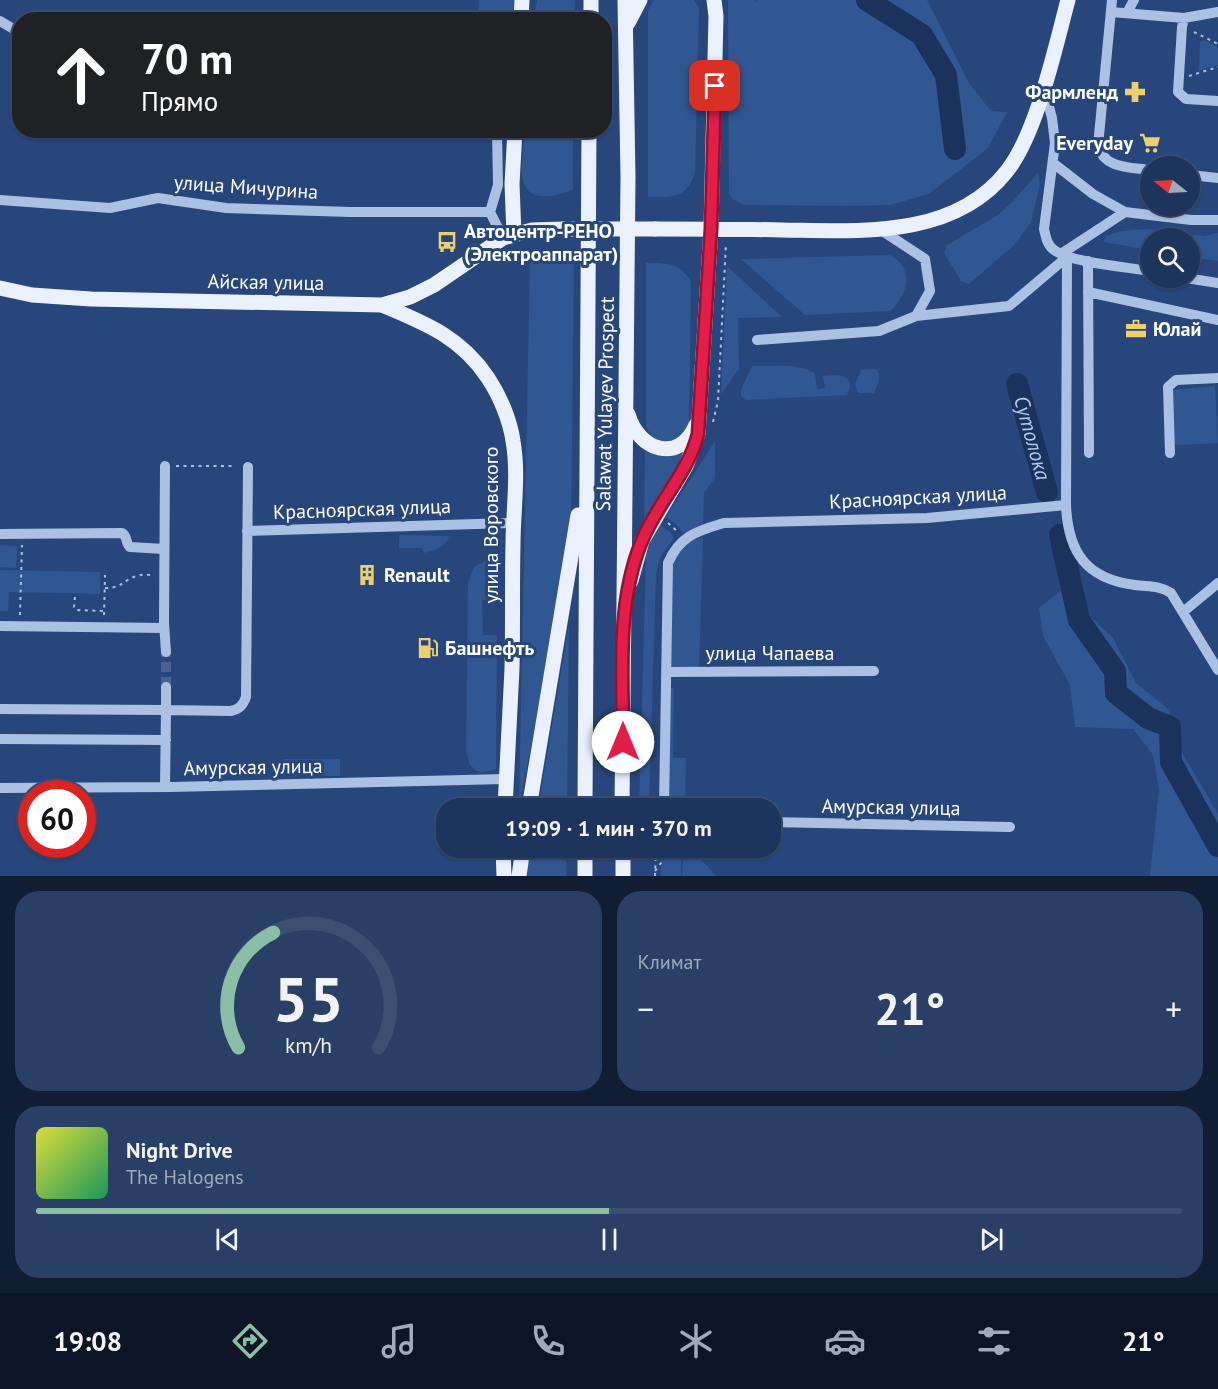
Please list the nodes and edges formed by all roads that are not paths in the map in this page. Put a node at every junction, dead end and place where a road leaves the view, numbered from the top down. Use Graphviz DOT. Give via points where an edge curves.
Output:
graph roads {
  1 [pos="625,0"];
  2 [pos="640,0"];
  3 [pos="1068,0"];
  4 [pos="1112,0"];
  5 [pos="1134,0"];
  6 [pos="714,2"];
  7 [pos="1111,12"];
  8 [pos="1218,12"];
  9 [pos="1127,13"];
  10 [pos="1183,22"];
  11 [pos="626,28"];
  12 [pos="1044,85"];
  13 [pos="1218,101"];
  14 [pos="497,138"];
  15 [pos="515,138"];
  16 [pos="589,138"];
  17 [pos="1053,163"];
  18 [pos="1140,168"];
  19 [pos="1200,176"];
  20 [pos="1218,178"];
  21 [pos="0,200"];
  22 [pos="490,212"];
  23 [pos="1125,212"];
  24 [pos="1218,220"];
  25 [pos="719,229"];
  26 [pos="881,230"];
  27 [pos="508,236"];
  28 [pos="1064,255"];
  29 [pos="1089,261"];
  30 [pos="1140,269"];
  31 [pos="1200,280"];
  32 [pos="1218,283"];
  33 [pos="0,288"];
  34 [pos="1088,292"];
  35 [pos="382,305"];
  36 [pos="916,316"];
  37 [pos="1218,320"];
  38 [pos="757,340"];
  39 [pos="1218,378"];
  40 [pos="626,407"];
  41 [pos="699,417"];
  42 [pos="586,446"];
  43 [pos="1089,453"];
  44 [pos="1170,453"];
  45 [pos="165,466"];
  46 [pos="248,466"];
  47 [pos="1066,506"];
  48 [pos="513,524"];
  49 [pos="247,531"];
  50 [pos="0,534"];
  51 [pos="164,549"];
  52 [pos="1218,584"];
  53 [pos="1183,612"];
  54 [pos="624,616"];
  55 [pos="0,626"];
  56 [pos="164,627"];
  57 [pos="166,652"];
  58 [pos="1218,670"];
  59 [pos="874,671"];
  60 [pos="667,672"];
  61 [pos="166,687"];
  62 [pos="0,709"];
  63 [pos="166,711"];
  64 [pos="0,739"];
  65 [pos="166,740"];
  66 [pos="506,779"];
  67 [pos="165,787"];
  68 [pos="0,788"];
  69 [pos="505,798"];
  70 [pos="531,798"];
  71 [pos="585,798"];
  72 [pos="622,798"];
  73 [pos="664,798"];
  74 [pos="781,822"];
  75 [pos="1010,827"];
  76 [pos="504,858"];
  77 [pos="522,858"];
  78 [pos="585,858"];
  79 [pos="623,858"];
  80 [pos="504,876"];
  81 [pos="519,876"];
  82 [pos="585,876"];
  83 [pos="623,876"];
  1 -- 11 [label="main road, Salawat Yulayev Prospect"];
  2 -- 11 [label="main road"];
  3 -- 12 [label="main road"];
  4 -- 7 [label="street"];
  5 -- 9 [label="street"];
  6 -- 25 [label="main road"];
  7 -- 9 [label="street"];
  7 -- 18 [label="street" via="1099,151 1112,164"];
  8 -- 10 [label="street"];
  9 -- 10 [label="street"];
  10 -- 13 [label="street" via="1178,92 1182,97"];
  11 -- 40 [label="main road, Salawat Yulayev Prospect"];
  12 -- 17 [label="street" via="1054,130"];
  12 -- 26 [label="main road" via="1022,146 1007,171 984,195 952,214"];
  14 -- 22 [label="street" via="498,185"];
  15 -- 27 [label="main road"];
  16 -- 42 [label="main road, Salawat Yulayev Prospect"];
  17 -- 23 [label="street" via="1093,194"];
  17 -- 28 [label="street" via="1044,229 1052,249"];
  19 -- 20 [label="street"];
  21 -- 22 [label="street, улица Мичурина" via="110,208 158,198 226,208"];
  22 -- 27 [label="street"];
  23 -- 24 [label="street"];
  23 -- 28 [label="street"];
  25 -- 26 [label="main road"];
  25 -- 27 [label="main road, bridge" via="532,230"];
  25 -- 41 [label="main road"];
  26 -- 36 [label="street" via="925,259 930,291"];
  27 -- 35 [label="main road, Айская улица" via="434,285"];
  28 -- 29 [label="street"];
  28 -- 36 [label="street" via="1009,306"];
  28 -- 47 [label="street"];
  29 -- 30 [label="street"];
  29 -- 34 [label="street"];
  31 -- 32 [label="street"];
  33 -- 35 [label="main road, Айская улица" via="32,295 91,299"];
  34 -- 37 [label="street"];
  34 -- 43 [label="street"];
  35 -- 48 [label="main road, улица Воровского" via="432,326 475,360 488,378 513,439"];
  36 -- 38 [label="street" via="879,331"];
  39 -- 44 [label="street" via="1176,380 1168,387"];
  40 -- 41 [label="main road" via="633,430 649,445 659,448 683,443"];
  40 -- 54 [label="main road, Salawat Yulayev Prospect"];
  41 -- 54 [label="main road" via="691,456 642,541"];
  42 -- 70 [label="main road"];
  42 -- 71 [label="main road, Salawat Yulayev Prospect"];
  45 -- 51 [label="street"];
  46 -- 49 [label="street"];
  47 -- 53 [label="street" via="1068,534 1082,561 1110,579 1165,589"];
  47 -- 60 [label="street, Красноярская улица" via="927,519 724,523 702,530 681,542 668,563"];
  48 -- 49 [label="street, Красноярская улица"];
  48 -- 66 [label="main road, улица Воровского"];
  49 -- 63 [label="street" via="244,703 231,711"];
  50 -- 51 [label="street" via="116,532 125,535 130,548"];
  51 -- 56 [label="street"];
  52 -- 53 [label="street"];
  53 -- 58 [label="street"];
  54 -- 72 [label="main road, Salawat Yulayev Prospect"];
  55 -- 56 [label="street"];
  56 -- 57 [label="street"];
  59 -- 60 [label="street, улица Чапаева"];
  60 -- 73 [label="street, Красноярская улица"];
  61 -- 63 [label="street"];
  62 -- 63 [label="street"];
  63 -- 65 [label="street"];
  64 -- 65 [label="street"];
  65 -- 67 [label="street"];
  66 -- 67 [label="street, Амурская улица"];
  66 -- 69 [label="main road, улица Воровского"];
  67 -- 68 [label="street, Амурская улица"];
  74 -- 75 [label="street, Амурская улица"];
  76 -- 80 [label="main road"];
  77 -- 81 [label="main road"];
  78 -- 82 [label="main road"];
  79 -- 83 [label="main road"];
}
